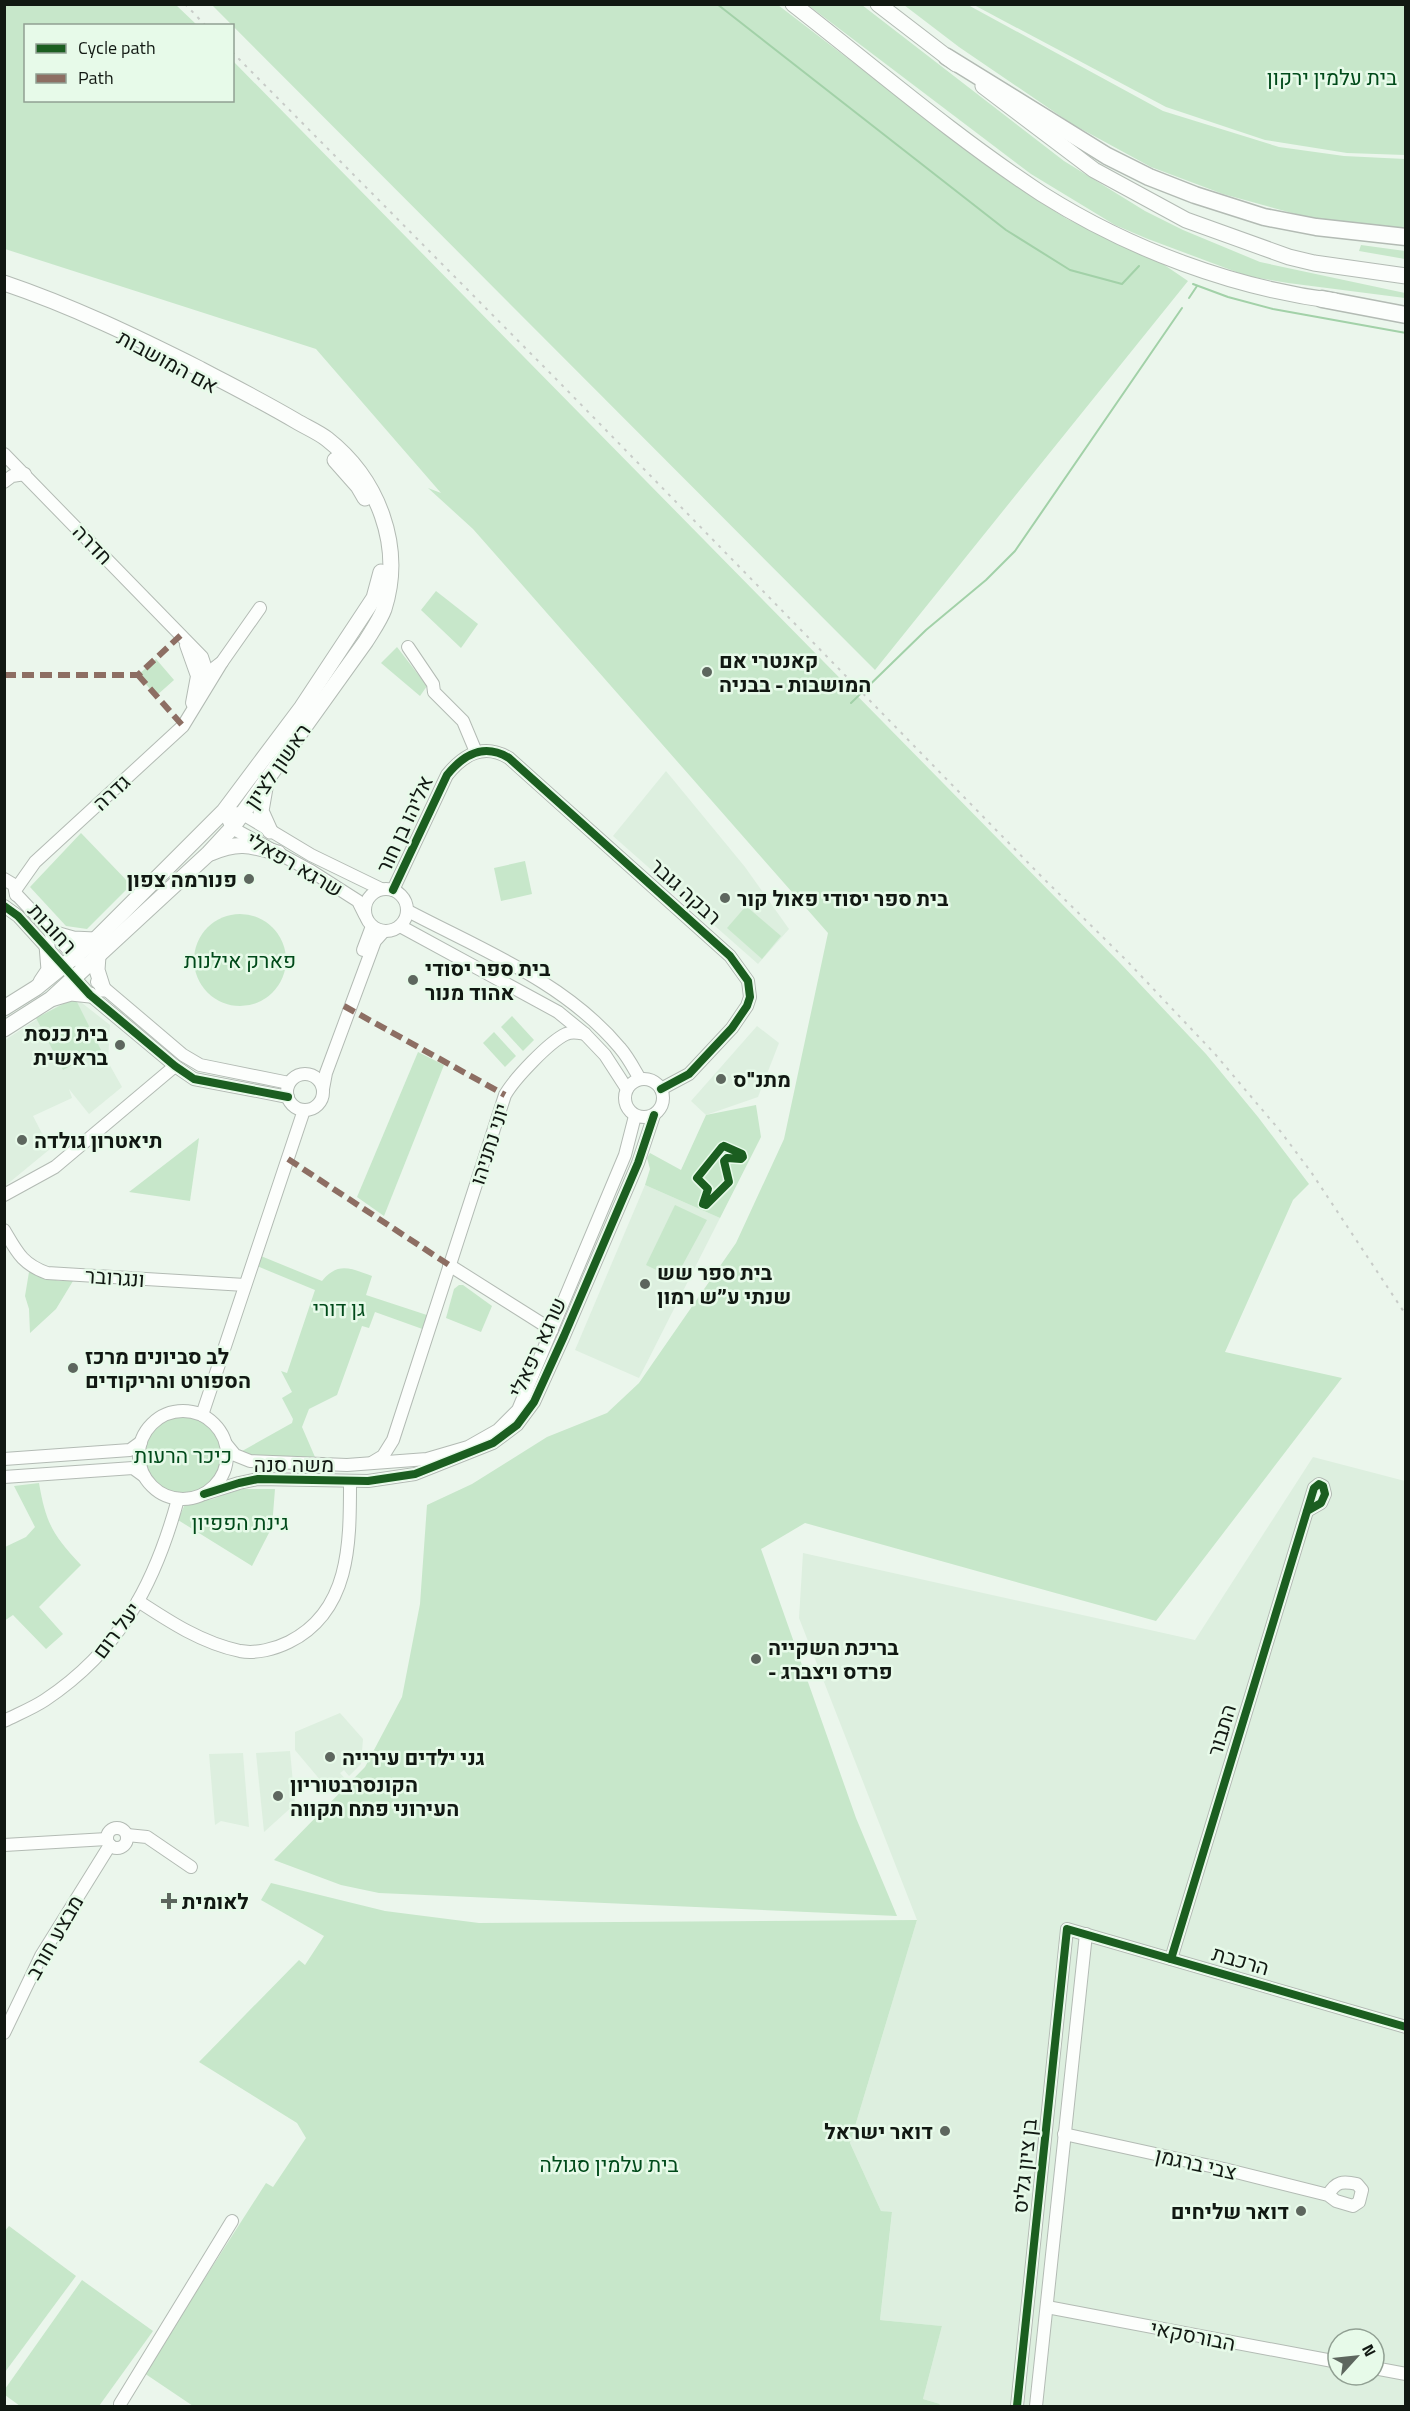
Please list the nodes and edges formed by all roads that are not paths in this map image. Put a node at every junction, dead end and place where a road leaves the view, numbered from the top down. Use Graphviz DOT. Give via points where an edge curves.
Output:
graph roads {
  1 [pos="793,4"];
  2 [pos="878,4"];
  3 [pos="947,57"];
  4 [pos="1406,237"];
  5 [pos="1406,276"];
  6 [pos="4,285"];
  7 [pos="1322,299"];
  8 [pos="1406,310"];
  9 [pos="1406,315"];
  10 [pos="326,444"];
  11 [pos="7,456"];
  12 [pos="25,474"];
  13 [pos="6,481"];
  14 [pos="260,608"];
  15 [pos="181,635"];
  16 [pos="408,647"];
  17 [pos="202,657"];
  18 [pos="222,662"];
  19 [pos="202,674"];
  20 [pos="206,687"];
  21 [pos="187,721"];
  22 [pos="476,752"];
  23 [pos="268,778"];
  24 [pos="224,811"];
  25 [pos="243,814"];
  26 [pos="232,828"];
  27 [pos="270,831"];
  28 [pos="278,853"];
  29 [pos="208,854"];
  30 [pos="35,862"];
  31 [pos="6,879"];
  32 [pos="387,889"];
  33 [pos="16,891"];
  34 [pos="4,906"];
  35 [pos="408,911"];
  36 [pos="368,920"];
  37 [pos="400,926"];
  38 [pos="384,931"];
  39 [pos="49,939"];
  40 [pos="95,940"];
  41 [pos="98,956"];
  42 [pos="75,967"];
  43 [pos="36,988"];
  44 [pos="97,992"];
  45 [pos="51,999"];
  46 [pos="4,1008"];
  47 [pos="558,1012"];
  48 [pos="4,1029"];
  49 [pos="585,1034"];
  50 [pos="558,1040"];
  51 [pos="175,1066"];
  52 [pos="316,1077"];
  53 [pos="640,1079"];
  54 [pos="289,1083"];
  55 [pos="323,1089"];
  56 [pos="627,1089"];
  57 [pos="661,1089"];
  58 [pos="288,1096"];
  59 [pos="304,1110"];
  60 [pos="654,1115"];
  61 [pos="635,1116"];
  62 [pos="4,1195"];
  63 [pos="4,1230"];
  64 [pos="449,1266"];
  65 [pos="245,1286"];
  66 [pos="552,1330"];
  67 [pos="202,1415"];
  68 [pos="393,1440"];
  69 [pos="141,1442"];
  70 [pos="226,1444"];
  71 [pos="4,1459"];
  72 [pos="405,1461"];
  73 [pos="369,1463"];
  74 [pos="347,1465"];
  75 [pos="4,1477"];
  76 [pos="146,1478"];
  77 [pos="350,1481"];
  78 [pos="204,1494"];
  79 [pos="178,1499"];
  80 [pos="1307,1511"];
  81 [pos="138,1601"];
  82 [pos="4,1721"];
  83 [pos="109,1842"];
  84 [pos="4,1845"];
  85 [pos="191,1867"];
  86 [pos="1066,1929"];
  87 [pos="1086,1934"];
  88 [pos="1171,1959"];
  89 [pos="1406,2027"];
  90 [pos="4,2033"];
  91 [pos="1064,2134"];
  92 [pos="1328,2195"];
  93 [pos="232,2221"];
  94 [pos="1047,2307"];
  95 [pos="1326,2360"];
  96 [pos="1386,2370"];
  97 [pos="1406,2374"];
  98 [pos="120,2406"];
  99 [pos="1017,2406"];
  100 [pos="1036,2406"];
  1 -- 7 [label="main road" via="1002,167 1084,218 1194,266 1270,289"];
  2 -- 3 [label="main road"];
  3 -- 4 [label="highway" via="1107,156 1149,177 1264,218"];
  3 -- 5 [label="main road" via="1087,165 1186,220 1306,261"];
  6 -- 10 [label="main road, אם המושבות" via="60,306 169,358"];
  7 -- 8 [label="main road"];
  7 -- 9 [label="highway"];
  10 -- 23 [label="main road, ראשון לציון" via="363,475 382,512 391,566 383,610 366,641"];
  10 -- 24 [label="main road, ראשון לציון" via="374,512 382,537 383,564 374,598 302,707"];
  11 -- 12 [label="street, חדרה"];
  11 -- 13 [label="street" via="10,468"];
  12 -- 13 [label="street"];
  12 -- 15 [label="street, חדרה"];
  14 -- 18 [label="street, גדרה"];
  15 -- 17 [label="street, חדרה"];
  15 -- 19 [label="street, חדרה"];
  16 -- 22 [label="street" via="433,684 434,692 464,721"];
  17 -- 18 [label="street" via="216,664"];
  17 -- 19 [label="street, חדרה"];
  18 -- 19 [label="street, גדרה"];
  18 -- 20 [label="street, גדרה"];
  19 -- 20 [label="street, חדרה"];
  19 -- 21 [label="street"];
  20 -- 21 [label="street, גדרה"];
  21 -- 30 [label="street, גדרה"];
  22 -- 32 [label="street, אליהו בן חור" via="464,757 447,775"];
  22 -- 57 [label="street, רבקה גובר" via="502,754 520,766 730,956 745,975 750,997 741,1018 689,1074"];
  23 -- 25 [label="main road, ראשון לציון"];
  23 -- 27 [label="main road" via="261,811"];
  24 -- 25 [label="street, שרגא רפאלי"];
  24 -- 26 [label="street, שרגא רפאלי"];
  24 -- 40 [label="main road, ראשון לציון"];
  25 -- 26 [label="main road, ראשון לציון"];
  25 -- 27 [label="street, שרגא רפאלי"];
  26 -- 28 [label="street, שרגא רפאלי"];
  26 -- 29 [label="main road, ראשון לציון"];
  27 -- 32 [label="street, שרגא רפאלי" via="344,872"];
  28 -- 29 [label="main road" via="235,844"];
  28 -- 36 [label="street, שרגא רפאלי" via="358,901"];
  29 -- 41 [label="main road, ראשון לציון"];
  30 -- 31 [label="street, גדרה"];
  30 -- 33 [label="street, גדרה"];
  31 -- 33 [label="street, רחובות"];
  32 -- 35 [label="street" via="404,898"];
  32 -- 36 [label="street" via="375,892 366,902"];
  33 -- 34 [label="street, גדרה" via="12,902"];
  33 -- 39 [label="street, רחובות"];
  34 -- 39 [label="street, רחובות"];
  35 -- 37 [label="street"];
  35 -- 53 [label="street" via="547,983 603,1029"];
  36 -- 38 [label="street"];
  36 -- 52 [label="street" via="344,1006"];
  37 -- 38 [label="street"];
  37 -- 47 [label="street"];
  38 -- 55 [label="street" via="375,941"];
  39 -- 40 [label="main road"];
  39 -- 42 [label="street, רחובות"];
  39 -- 43 [label="main road" via="49,970"];
  40 -- 42 [label="main road, ראשון לציון"];
  41 -- 42 [label="main road, ראשון לציון"];
  41 -- 44 [label="main road"];
  42 -- 43 [label="main road, ראשון לציון"];
  42 -- 44 [label="street, רחובות"];
  42 -- 45 [label="main road, ראשון לציון"];
  43 -- 46 [label="main road, ראשון לציון"];
  44 -- 45 [label="main road"];
  44 -- 51 [label="street"];
  44 -- 54 [label="street" via="200,1065"];
  45 -- 48 [label="main road, ראשון לציון"];
  47 -- 49 [label="street"];
  47 -- 50 [label="street"];
  49 -- 50 [label="street" via="574,1032"];
  49 -- 56 [label="street" via="605,1055"];
  50 -- 64 [label="street, יוני נתניהו" via="513,1082 505,1095"];
  51 -- 58 [label="street" via="194,1079"];
  51 -- 62 [label="street" via="55,1167"];
  52 -- 54 [label="street" via="304,1074"];
  52 -- 55 [label="street"];
  53 -- 56 [label="street"];
  53 -- 57 [label="street" via="652,1081"];
  54 -- 58 [label="street"];
  55 -- 59 [label="street" via="319,1104"];
  56 -- 61 [label="street" via="625,1101"];
  57 -- 60 [label="street" via="662,1107"];
  58 -- 59 [label="street" via="294,1106"];
  59 -- 65 [label="street"];
  60 -- 61 [label="street"];
  60 -- 77 [label="street, שרגא רפאלי" via="638,1163 564,1336 534,1402 517,1425 493,1443 415,1474"];
  61 -- 66 [label="street, שרגא רפאלי" via="625,1155"];
  63 -- 65 [label="street, ונגרובר" via="24,1261 47,1273"];
  64 -- 66 [label="street"];
  64 -- 68 [label="street, יוני נתניהו"];
  65 -- 67 [label="street"];
  66 -- 72 [label="street, שרגא רפאלי" via="518,1410 498,1430 468,1447"];
  67 -- 69 [label="street" via="187,1411 166,1415 148,1428"];
  67 -- 70 [label="street" via="213,1422"];
  68 -- 72 [label="street" via="395,1451"];
  68 -- 73 [label="street, יוני נתניהו" via="383,1456"];
  69 -- 71 [label="street" via="130,1450"];
  69 -- 76 [label="street" via="140,1461"];
  70 -- 74 [label="street, משה סנה" via="235,1455 250,1461"];
  70 -- 78 [label="street" via="227,1464 222,1476"];
  72 -- 73 [label="street, שרגא רפאלי"];
  73 -- 74 [label="street, שרגא רפאלי"];
  75 -- 76 [label="street" via="133,1468"];
  76 -- 79 [label="street" via="161,1493"];
  77 -- 78 [label="street, משה סנה" via="258,1479"];
  77 -- 81 [label="street" via="350,1535 336,1595 322,1618 306,1633 280,1646 243,1652 209,1642"];
  78 -- 79 [label="street"];
  79 -- 81 [label="street, יעל רום" via="160,1557"];
  80 -- 88 [label="street, התבור"];
  81 -- 82 [label="street, יעל רום" via="113,1641 84,1670 44,1701"];
  83 -- 84 [label="street"];
  83 -- 85 [label="street" via="115,1848 126,1843 127,1835 147,1837"];
  83 -- 90 [label="street, מבצע חורב" via="41,1956"];
  86 -- 87 [label="street, הרכבת"];
  86 -- 99 [label="street, בן ציון גליס"];
  87 -- 88 [label="street, הרכבת"];
  87 -- 91 [label="street, בן ציון גליס"];
  88 -- 89 [label="street, הרכבת"];
  91 -- 92 [label="street, צבי ברגמן"];
  91 -- 94 [label="street, בן ציון גליס"];
  93 -- 98 [label="street"];
  94 -- 95 [label="street, הבורסקאי"];
  94 -- 100 [label="street, בן ציון גליס"];
  96 -- 97 [label="street"];
}
